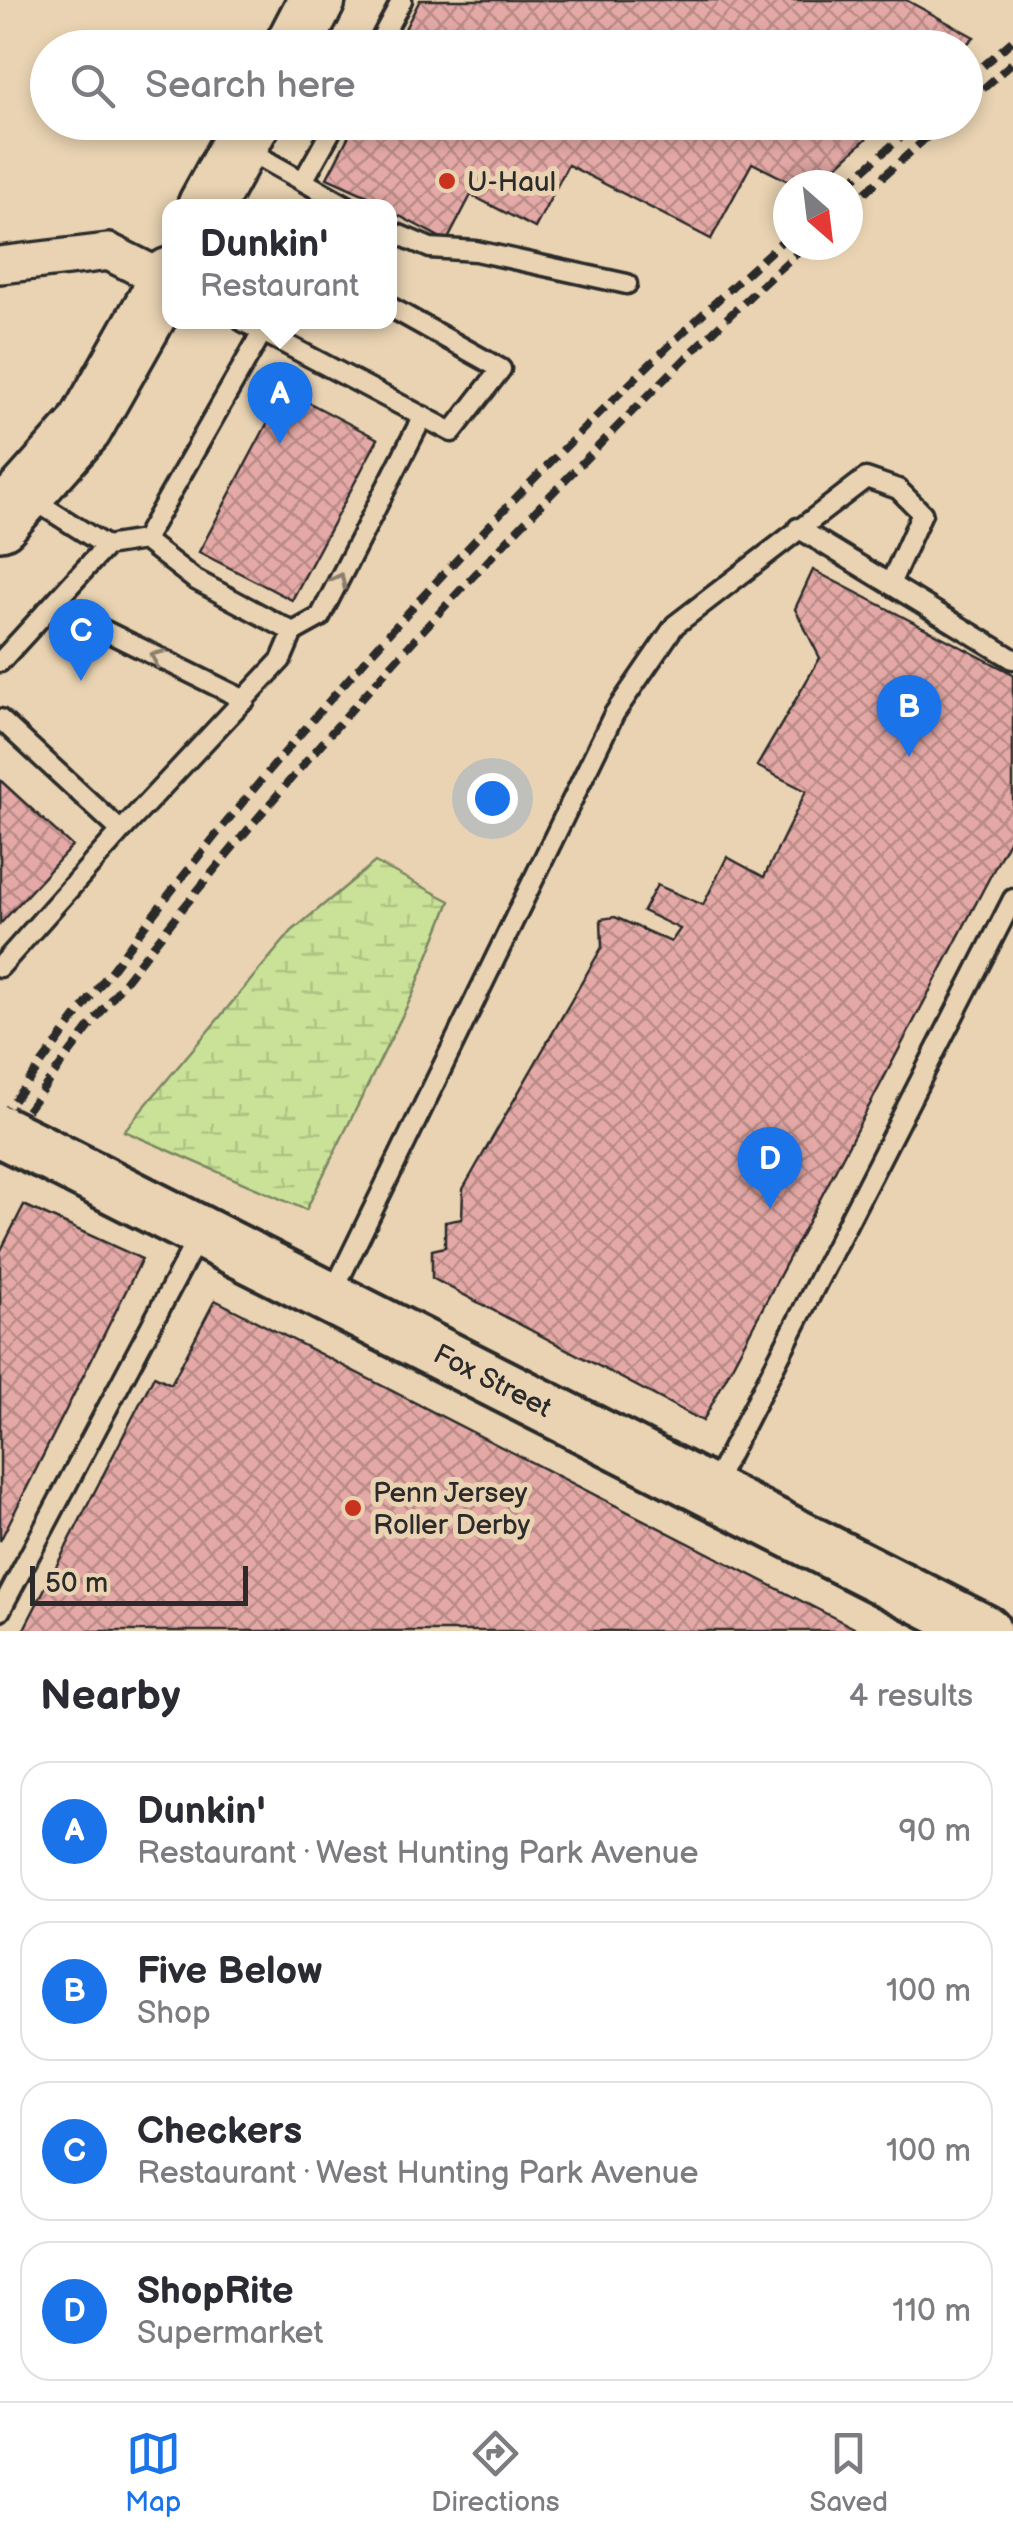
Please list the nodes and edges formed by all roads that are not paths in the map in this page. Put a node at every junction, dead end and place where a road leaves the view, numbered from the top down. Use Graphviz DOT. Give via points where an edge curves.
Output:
graph roads {
  1 [pos="317,0"];
  2 [pos="402,0"];
  3 [pos="301,30"];
  4 [pos="386,30"];
  5 [pos="243,140"];
  6 [pos="253,140"];
  7 [pos="326,140"];
  8 [pos="304,182"];
  9 [pos="210,199"];
  10 [pos="334,199"];
  11 [pos="397,234"];
  12 [pos="0,265"];
  13 [pos="162,277"];
  14 [pos="628,284"];
  15 [pos="162,293"];
  16 [pos="397,310"];
  17 [pos="264,329"];
  18 [pos="271,329"];
  19 [pos="423,416"];
  20 [pos="13,509"];
  21 [pos="798,528"];
  22 [pos="144,540"];
  23 [pos="106,546"];
  24 [pos="890,584"];
  25 [pos="52,605"];
  26 [pos="293,632"];
  27 [pos="1013,659"];
  28 [pos="0,662"];
  29 [pos="244,700"];
  30 [pos="0,719"];
  31 [pos="121,831"];
  32 [pos="1013,898"];
  33 [pos="0,967"];
  34 [pos="0,1131"];
  35 [pos="201,1231"];
  36 [pos="331,1297"];
  37 [pos="710,1491"];
  38 [pos="0,1611"];
  39 [pos="986,1631"];
  1 -- 3 [label="main road"];
  2 -- 4 [label="lane"];
  5 -- 9 [label="main road"];
  6 -- 8 [label="lane"];
  7 -- 8 [label="lane"];
  8 -- 10 [label="lane"];
  11 -- 14 [label="lane" via="430,248 476,251"];
  12 -- 13 [label="street" via="109,252"];
  15 -- 20 [label="main road" via="100,405"];
  16 -- 19 [label="lane" via="502,369 452,432"];
  17 -- 22 [label="lane"];
  18 -- 19 [label="lane"];
  26 -- 19 [label="lane, one-way" via="320,617"];
  20 -- 23 [label="lane"];
  21 -- 24 [label="lane"];
  21 -- 24 [label="lane" via="866,478 898,489 922,513"];
  21 -- 36 [label="lane" via="675,625 614,714"];
  22 -- 23 [label="lane"];
  22 -- 26 [label="lane" via="194,579"];
  23 -- 25 [label="lane"];
  24 -- 27 [label="lane"];
  25 -- 28 [label="lane"];
  29 -- 25 [label="lane, one-way"];
  26 -- 29 [label="lane" via="282,660"];
  29 -- 31 [label="lane"];
  30 -- 31 [label="lane"];
  31 -- 33 [label="lane"];
  32 -- 37 [label="lane"];
  34 -- 35 [label="street, Fox Street, bridge"];
  35 -- 36 [label="street, Fox Street"];
  35 -- 38 [label="lane"];
  36 -- 37 [label="street, Fox Street"];
  37 -- 39 [label="street, Fox Street"];
}
